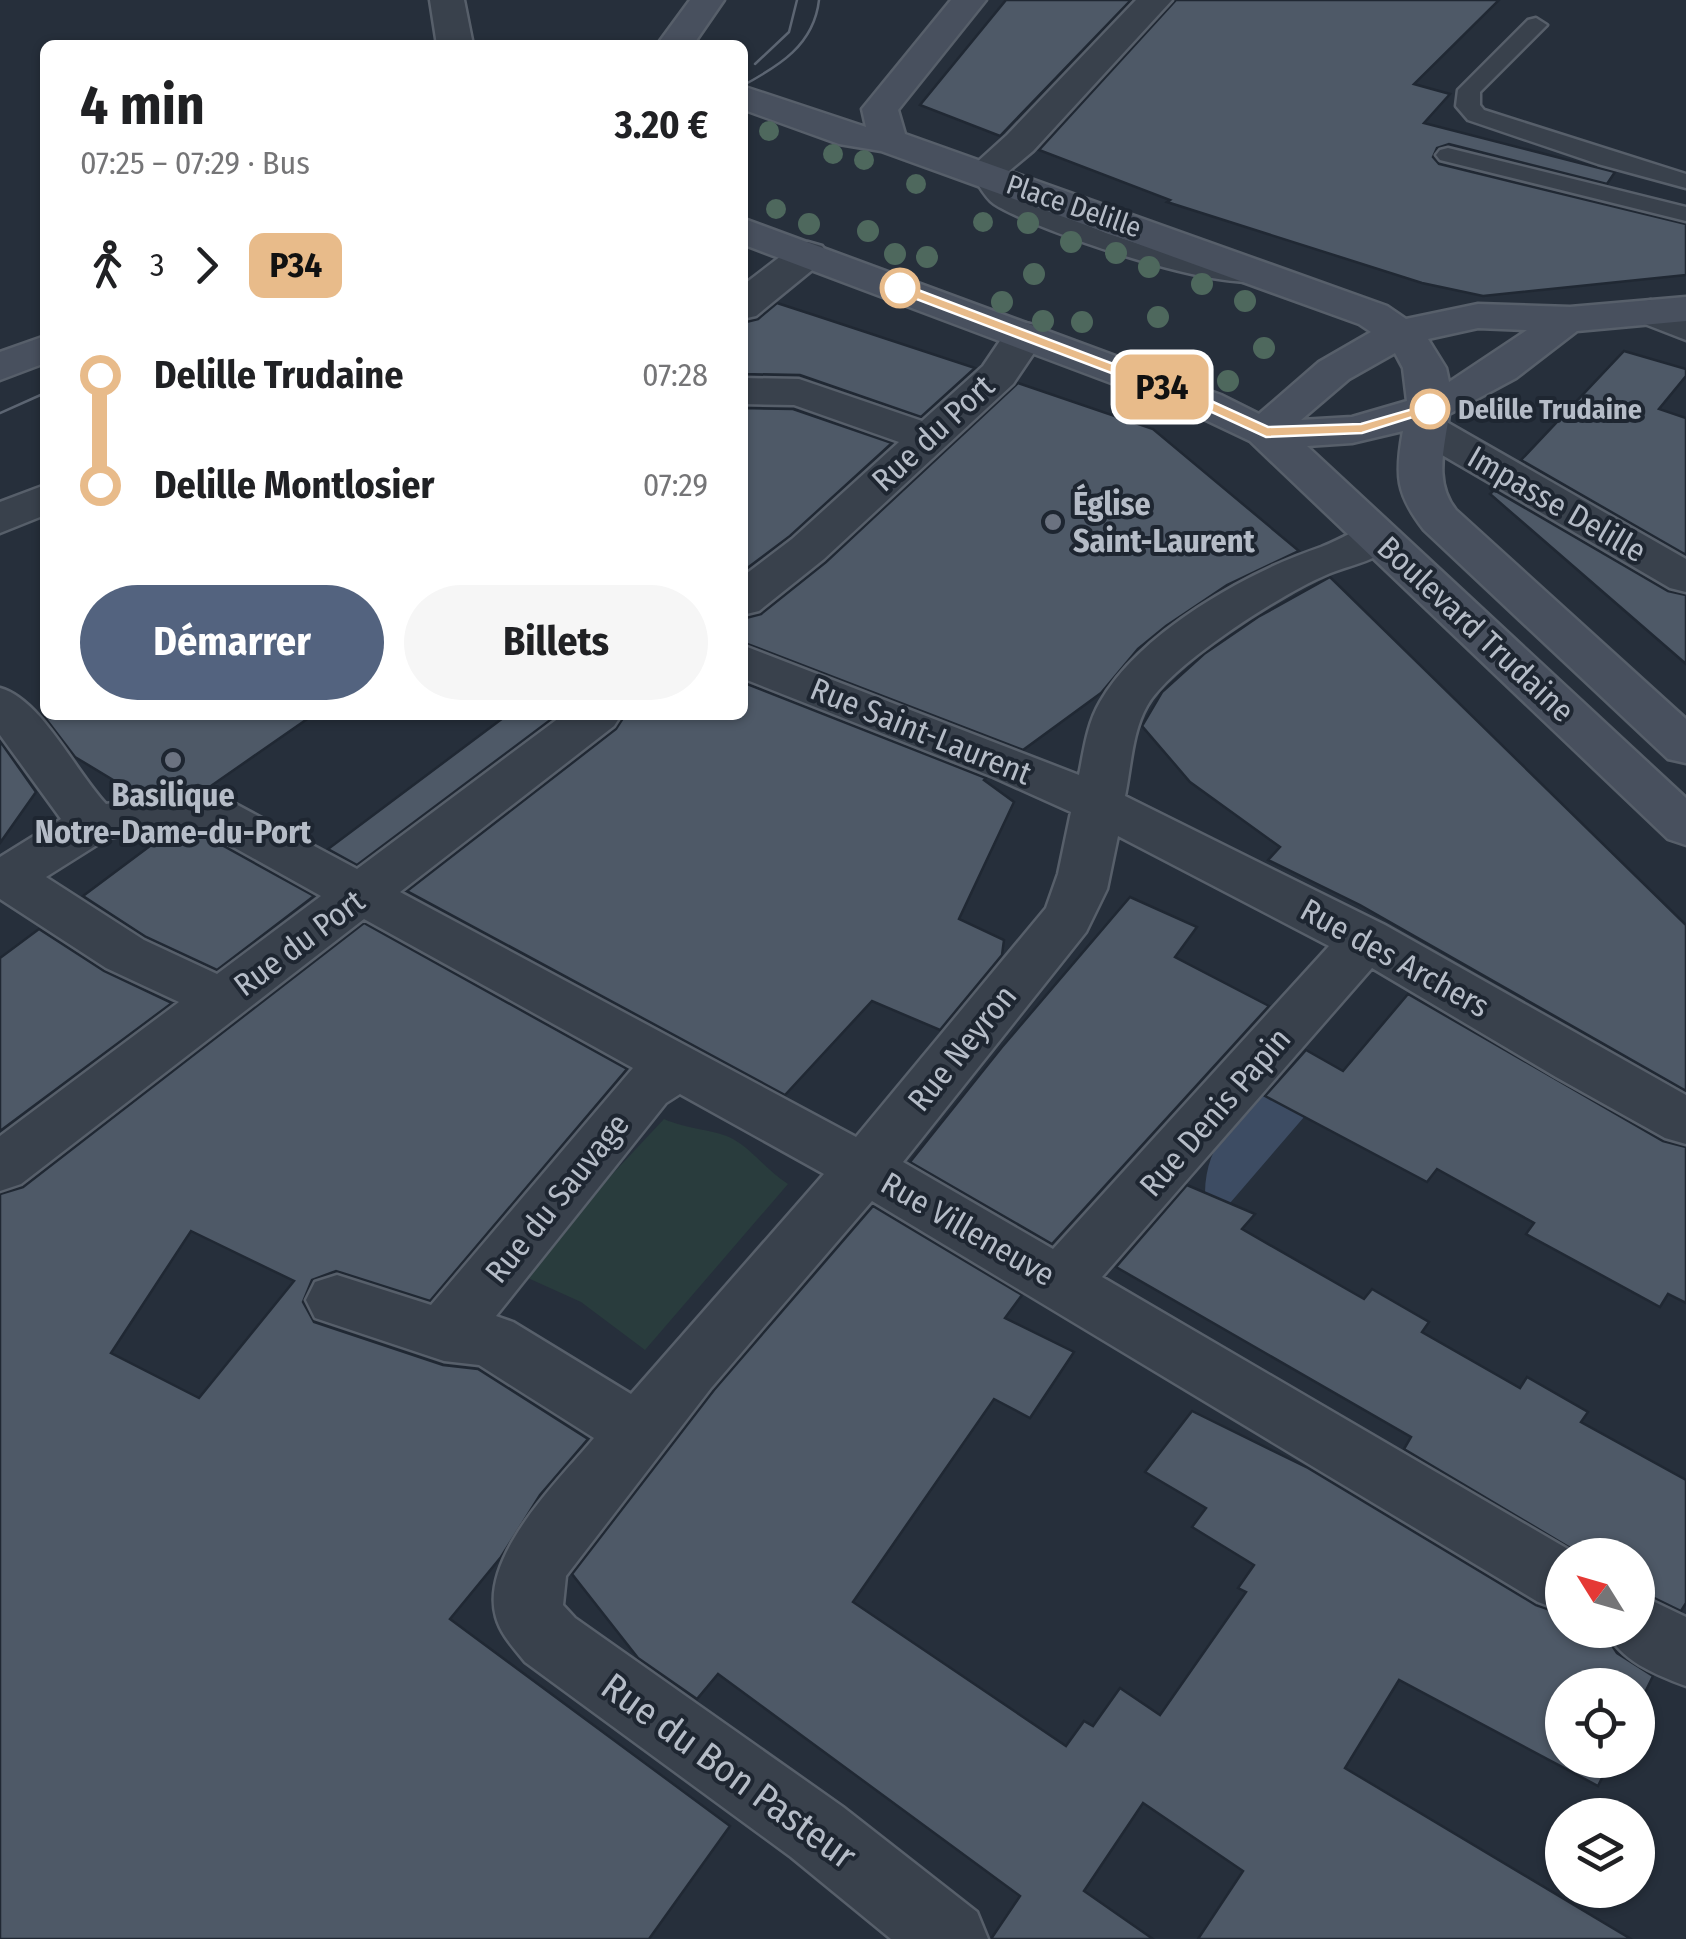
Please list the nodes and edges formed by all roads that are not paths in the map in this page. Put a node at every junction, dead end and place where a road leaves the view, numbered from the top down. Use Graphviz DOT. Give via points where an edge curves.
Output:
graph roads {
  1 [pos="447,0"];
  2 [pos="707,0"];
  3 [pos="969,0"];
  4 [pos="1156,0"];
  5 [pos="1536,25"];
  6 [pos="454,40"];
  7 [pos="679,40"];
  8 [pos="748,99"];
  9 [pos="888,142"];
  10 [pos="1448,155"];
  11 [pos="983,174"];
  12 [pos="1686,181"];
  13 [pos="1686,214"];
  14 [pos="748,232"];
  15 [pos="808,254"];
  16 [pos="748,302"];
  17 [pos="1674,316"];
  18 [pos="1566,320"];
  19 [pos="1025,334"];
  20 [pos="1398,334"];
  21 [pos="40,350"];
  22 [pos="0,367"];
  23 [pos="748,392"];
  24 [pos="1429,419"];
  25 [pos="1266,432"];
  26 [pos="929,438"];
  27 [pos="40,500"];
  28 [pos="0,519"];
  29 [pos="1376,537"];
  30 [pos="1686,578"];
  31 [pos="748,596"];
  32 [pos="748,662"];
  33 [pos="3,709"];
  34 [pos="590,720"];
  35 [pos="1686,747"];
  36 [pos="1098,804"];
  37 [pos="94,824"];
  38 [pos="1686,827"];
  39 [pos="4,879"];
  40 [pos="363,895"];
  41 [pos="1366,939"];
  42 [pos="224,1000"];
  43 [pos="676,1069"];
  44 [pos="1686,1122"];
  45 [pos="0,1168"];
  46 [pos="864,1170"];
  47 [pos="1061,1281"];
  48 [pos="337,1300"];
  49 [pos="444,1336"];
  50 [pos="640,1433"];
  51 [pos="1545,1570"];
  52 [pos="528,1591"];
  53 [pos="1655,1636"];
  54 [pos="1686,1654"];
  55 [pos="950,1939"];
  1 -- 6 [label="street"];
  2 -- 7 [label="main road"];
  3 -- 9 [label="main road" via="880,109"];
  4 -- 11 [label="street"];
  5 -- 12 [label="lane" via="1469,90 1468,106 1476,115"];
  8 -- 9 [label="main road, Place Delille"];
  9 -- 11 [label="main road, Place Delille"];
  10 -- 13 [label="lane"];
  11 -- 20 [label="main road, Place Delille" via="1267,274 1373,315"];
  14 -- 15 [label="main road"];
  15 -- 16 [label="street"];
  15 -- 19 [label="main road"];
  17 -- 18 [label="main road"];
  18 -- 20 [label="main road" via="1474,316"];
  18 -- 24 [label="main road"];
  19 -- 25 [label="main road"];
  19 -- 26 [label="street, Rue du Port" via="998,375"];
  20 -- 24 [label="main road, Place Delille" via="1422,365"];
  20 -- 25 [label="main road" via="1285,409"];
  21 -- 22 [label="main road"];
  23 -- 26 [label="street" via="799,392"];
  24 -- 25 [label="main road"];
  24 -- 30 [label="street, Impasse Delille"];
  24 -- 35 [label="main road, Boulevard Trudaine" via="1421,482 1440,520"];
  25 -- 29 [label="main road, Boulevard Trudaine"];
  26 -- 31 [label="street, Rue du Port"];
  27 -- 28 [label="street"];
  29 -- 36 [label="street, Rue Neyron" via="1314,562 1158,663 1122,706"];
  29 -- 38 [label="main road, Boulevard Trudaine"];
  32 -- 36 [label="street, Rue Saint-Laurent"];
  33 -- 37 [label="street"];
  34 -- 40 [label="street, Rue du Port"];
  36 -- 41 [label="street, Rue des Archers"];
  36 -- 46 [label="street, Rue Neyron" via="1089,863 1066,919"];
  37 -- 39 [label="street"];
  37 -- 40 [label="street, Rue Villeneuve" via="199,806"];
  39 -- 42 [label="street" via="124,954"];
  40 -- 42 [label="street, Rue du Port"];
  40 -- 43 [label="street, Rue Villeneuve"];
  41 -- 44 [label="street, Rue des Archers"];
  41 -- 47 [label="street, Rue Denis Papin" via="1176,1160"];
  42 -- 45 [label="street, Rue du Port"];
  43 -- 46 [label="street, Rue Villeneuve"];
  43 -- 49 [label="street, Rue du Sauvage" via="646,1088"];
  46 -- 47 [label="street, Rue Villeneuve"];
  46 -- 50 [label="street, Rue Neyron"];
  47 -- 51 [label="street, Rue Villeneuve"];
  48 -- 49 [label="street"];
  49 -- 50 [label="street" via="491,1340"];
  50 -- 52 [label="street, Rue Neyron" via="558,1531"];
  52 -- 55 [label="street, Rue du Bon Pasteur" via="530,1616 550,1640 817,1832"];
  53 -- 54 [label="street"];
}
